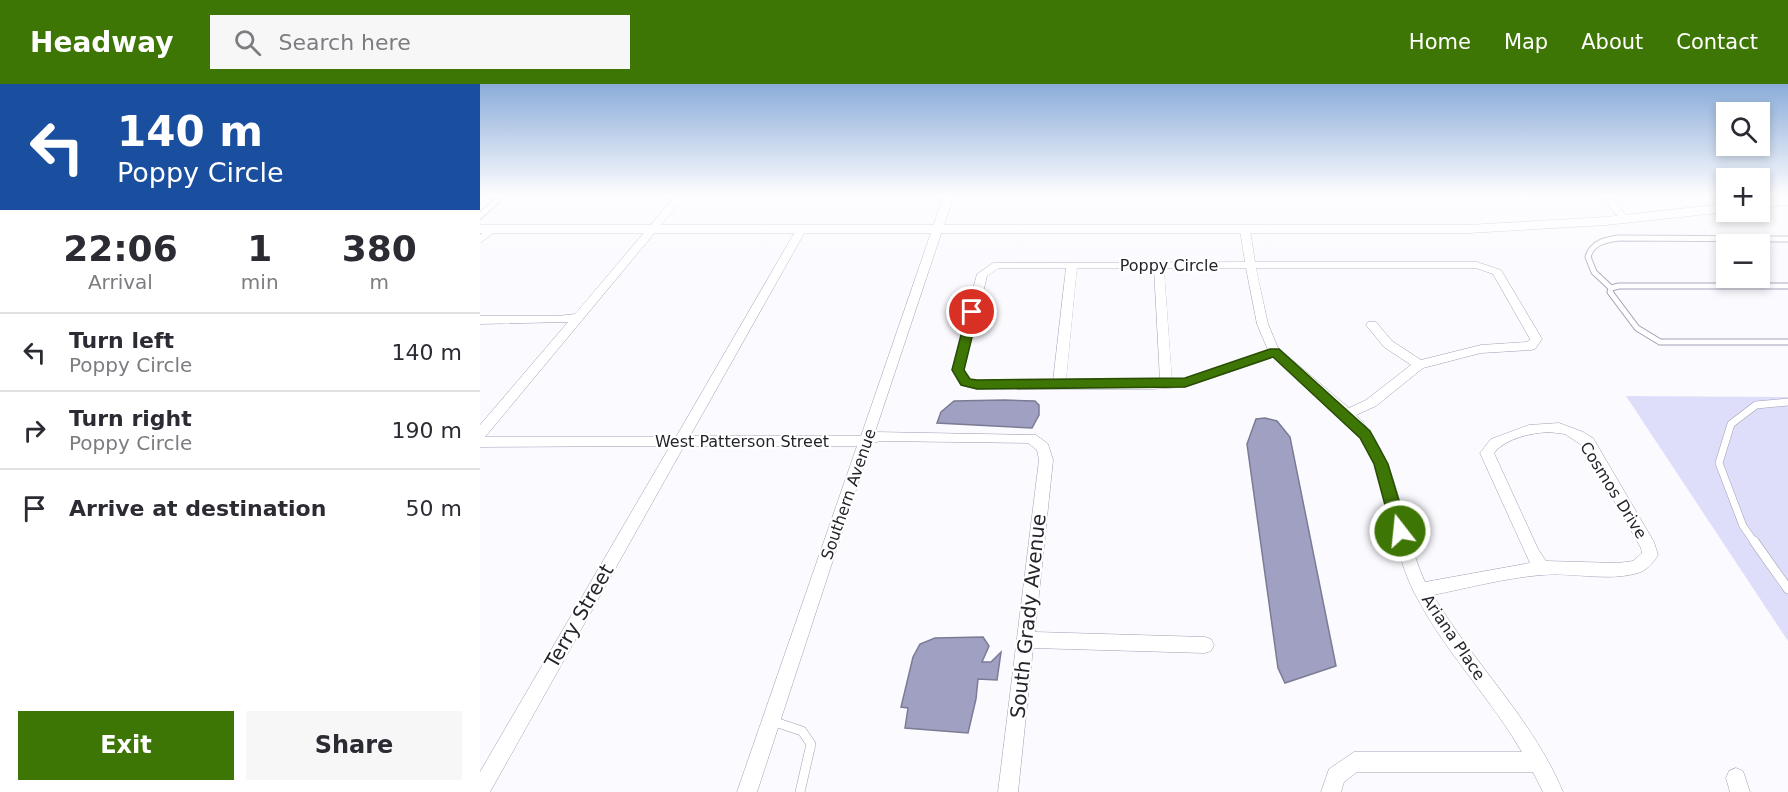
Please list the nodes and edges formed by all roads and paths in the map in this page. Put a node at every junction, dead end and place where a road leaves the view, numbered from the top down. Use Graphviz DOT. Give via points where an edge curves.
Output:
graph roads {
  1 [pos="1496,228"];
  2 [pos="486,229"];
  3 [pos="652,229"];
  4 [pos="801,230"];
  5 [pos="938,230"];
  6 [pos="1245,230"];
  7 [pos="1788,238"];
  8 [pos="480,240"];
  9 [pos="1072,265"];
  10 [pos="1159,265"];
  11 [pos="1251,265"];
  12 [pos="1788,286"];
  13 [pos="1611,288"];
  14 [pos="578,316"];
  15 [pos="480,320"];
  16 [pos="1372,325"];
  17 [pos="1788,342"];
  18 [pos="1275,352"];
  19 [pos="1419,365"];
  20 [pos="1166,384"];
  21 [pos="1059,385"];
  22 [pos="1788,402"];
  23 [pos="1346,415"];
  24 [pos="480,434"];
  25 [pos="679,441"];
  26 [pos="866,441"];
  27 [pos="480,442"];
  28 [pos="1038,443"];
  29 [pos="1542,568"];
  30 [pos="1788,589"];
  31 [pos="1421,590"];
  32 [pos="1025,640"];
  33 [pos="1205,645"];
  34 [pos="771,721"];
  35 [pos="1537,762"];
  36 [pos="480,791"];
  37 [pos="747,792"];
  38 [pos="800,792"];
  39 [pos="1008,792"];
  40 [pos="1331,792"];
  41 [pos="1553,792"];
  1 -- 6 [label="street"];
  2 -- 3 [label="street"];
  2 -- 8 [label="street"];
  3 -- 4 [label="street"];
  3 -- 14 [label="street"];
  4 -- 5 [label="street"];
  4 -- 25 [label="street, Terry Street"];
  5 -- 6 [label="street"];
  5 -- 26 [label="street, Southern Avenue"];
  6 -- 11 [label="street, Ariana Place"];
  7 -- 13 [label="lane" via="1603,241 1586,260 1595,275"];
  9 -- 10 [label="street, Poppy Circle"];
  9 -- 21 [label="street"];
  9 -- 21 [label="street, Poppy Circle" via="1004,264 985,270 958,370 970,384"];
  10 -- 11 [label="street, Poppy Circle"];
  10 -- 20 [label="street"];
  11 -- 18 [label="street, Ariana Place" via="1264,328"];
  11 -- 19 [label="street, Poppy Circle" via="1477,265 1497,272 1536,339 1534,342 1526,348 1481,350"];
  12 -- 13 [label="lane"];
  13 -- 17 [label="lane" via="1625,315 1651,340"];
  14 -- 15 [label="street" via="558,320"];
  14 -- 24 [label="street"];
  16 -- 19 [label="street" via="1388,344"];
  18 -- 20 [label="street, Poppy Circle" via="1193,381"];
  18 -- 23 [label="street, Ariana Place"];
  19 -- 23 [label="street, Poppy Circle" via="1371,403"];
  20 -- 21 [label="street, Poppy Circle"];
  22 -- 30 [label="lane" via="1756,405 1731,424 1719,463 1743,526"];
  23 -- 31 [label="street, Ariana Place" via="1365,434 1381,464"];
  25 -- 26 [label="street, West Patterson Street"];
  25 -- 27 [label="street, West Patterson Street"];
  25 -- 36 [label="street, Terry Street"];
  26 -- 28 [label="street, West Patterson Street" via="879,436 1022,436"];
  26 -- 34 [label="street, Southern Avenue"];
  28 -- 32 [label="street, South Grady Avenue" via="1046,460"];
  29 -- 29 [label="street, Cosmos Drive" via="1618,570 1637,567 1650,555 1645,538 1588,442 1573,431 1551,426 1529,428 1493,443 1487,453"];
  29 -- 31 [label="street, Cosmos Drive"];
  31 -- 35 [label="street, Ariana Place"];
  32 -- 33 [label="street"];
  32 -- 39 [label="street, South Grady Avenue"];
  34 -- 37 [label="street, Southern Avenue"];
  34 -- 38 [label="lane" via="802,731 811,744"];
  35 -- 40 [label="street" via="1354,762 1336,776"];
  35 -- 41 [label="street, Ariana Place"];
}
